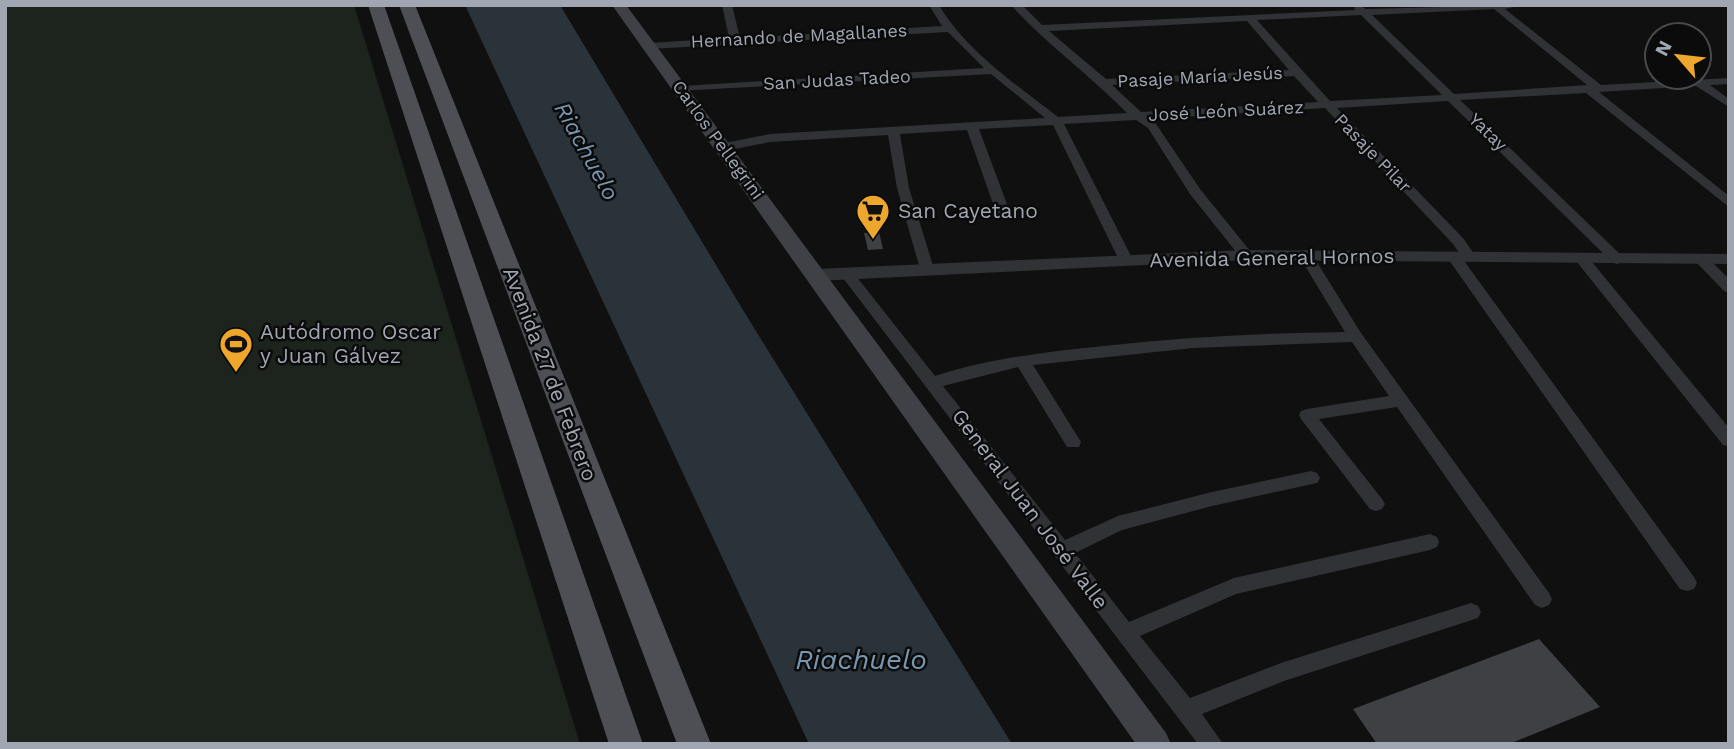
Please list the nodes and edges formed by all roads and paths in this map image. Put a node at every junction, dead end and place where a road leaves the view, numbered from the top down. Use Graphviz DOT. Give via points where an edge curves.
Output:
graph roads {
  1 [pos="376,5"];
  2 [pos="407,5"];
  3 [pos="618,5"];
  4 [pos="727,5"];
  5 [pos="934,5"];
  6 [pos="1016,5"];
  7 [pos="1518,5"];
  8 [pos="1496,6"];
  9 [pos="1504,6"];
  10 [pos="1360,9"];
  11 [pos="1250,17"];
  12 [pos="1038,28"];
  13 [pos="950,29"];
  14 [pos="735,40"];
  15 [pos="649,46"];
  16 [pos="993,71"];
  17 [pos="1297,73"];
  18 [pos="1103,82"];
  19 [pos="1643,84"];
  20 [pos="1592,87"];
  21 [pos="682,89"];
  22 [pos="1711,91"];
  23 [pos="1451,97"];
  24 [pos="1729,104"];
  25 [pos="1328,106"];
  26 [pos="1137,116"];
  27 [pos="1054,120"];
  28 [pos="972,126"];
  29 [pos="893,130"];
  30 [pos="724,147"];
  31 [pos="1729,203"];
  32 [pos="1004,215"];
  33 [pos="1305,254"];
  34 [pos="1246,255"];
  35 [pos="1462,257"];
  36 [pos="1582,259"];
  37 [pos="1729,259"];
  38 [pos="1126,260"];
  39 [pos="1618,260"];
  40 [pos="1702,260"];
  41 [pos="927,269"];
  42 [pos="847,274"];
  43 [pos="816,275"];
  44 [pos="1729,288"];
  45 [pos="1356,337"];
  46 [pos="1022,360"];
  47 [pos="933,383"];
  48 [pos="1402,400"];
  49 [pos="1729,440"];
  50 [pos="1073,442"];
  51 [pos="1311,478"];
  52 [pos="1376,504"];
  53 [pos="1430,542"];
  54 [pos="1061,551"];
  55 [pos="1687,583"];
  56 [pos="1542,599"];
  57 [pos="1472,612"];
  58 [pos="1125,633"];
  59 [pos="1186,710"];
  60 [pos="625,744"];
  61 [pos="694,744"];
  62 [pos="1155,744"];
  63 [pos="1212,744"];
  1 -- 60 [label="main road, Avenida 27 de Febrero"];
  2 -- 61 [label="main road, Avenida 27 de Febrero"];
  3 -- 15 [label="main road, Carlos Pellegrini"];
  4 -- 14 [label="street"];
  5 -- 13 [label="street"];
  6 -- 12 [label="street"];
  7 -- 9 [label="street"];
  8 -- 9 [label="street"];
  8 -- 10 [label="street"];
  8 -- 20 [label="street"];
  10 -- 11 [label="street"];
  10 -- 23 [label="street, Yatay"];
  11 -- 12 [label="street"];
  11 -- 17 [label="street, Pasaje Pilar"];
  12 -- 18 [label="street"];
  13 -- 14 [label="street, Hernando de Magallanes"];
  13 -- 16 [label="street"];
  14 -- 15 [label="street, Hernando de Magallanes"];
  15 -- 21 [label="main road, Carlos Pellegrini"];
  16 -- 21 [label="street, San Judas Tadeo"];
  16 -- 27 [label="street"];
  17 -- 18 [label="street, Pasaje María Jesús"];
  17 -- 25 [label="street, Pasaje Pilar"];
  18 -- 26 [label="street"];
  19 -- 20 [label="street, José León Suárez"];
  20 -- 23 [label="street, José León Suárez"];
  20 -- 31 [label="street"];
  21 -- 30 [label="main road, Carlos Pellegrini"];
  22 -- 24 [label="street"];
  23 -- 25 [label="street, José León Suárez"];
  23 -- 39 [label="street, Yatay"];
  25 -- 26 [label="street, José León Suárez"];
  25 -- 35 [label="street, Pasaje Pilar" via="1458,241"];
  26 -- 27 [label="street, José León Suárez"];
  26 -- 34 [label="street" via="1152,126 1195,191"];
  27 -- 28 [label="street, José León Suárez"];
  27 -- 38 [label="street"];
  28 -- 29 [label="street, José León Suárez"];
  28 -- 32 [label="street"];
  29 -- 30 [label="street, José León Suárez" via="764,138"];
  29 -- 41 [label="street" via="903,188"];
  30 -- 43 [label="main road, Carlos Pellegrini"];
  33 -- 34 [label="street, Avenida General Hornos"];
  33 -- 35 [label="street, Avenida General Hornos"];
  33 -- 45 [label="street"];
  34 -- 38 [label="street, Avenida General Hornos"];
  35 -- 36 [label="street, Avenida General Hornos"];
  35 -- 55 [label="street, Pasaje Pilar"];
  36 -- 39 [label="street, Avenida General Hornos"];
  36 -- 49 [label="street"];
  37 -- 40 [label="street, Avenida General Hornos"];
  38 -- 41 [label="street, Avenida General Hornos"];
  39 -- 40 [label="street, Avenida General Hornos"];
  40 -- 44 [label="street"];
  41 -- 42 [label="street, Avenida General Hornos"];
  42 -- 43 [label="street, Avenida General Hornos"];
  42 -- 47 [label="street, General Juan José Valle"];
  43 -- 62 [label="main road, General Juan José Valle"];
  45 -- 46 [label="street" via="1213,340"];
  45 -- 48 [label="street"];
  46 -- 47 [label="street"];
  46 -- 50 [label="street"];
  47 -- 54 [label="street, General Juan José Valle"];
  48 -- 52 [label="street" via="1307,415"];
  48 -- 56 [label="street"];
  51 -- 54 [label="street" via="1118,524"];
  53 -- 58 [label="street" via="1234,586"];
  54 -- 58 [label="street, General Juan José Valle"];
  57 -- 59 [label="street" via="1284,672"];
  58 -- 59 [label="street, General Juan José Valle"];
  59 -- 63 [label="street, General Juan José Valle"];
}
